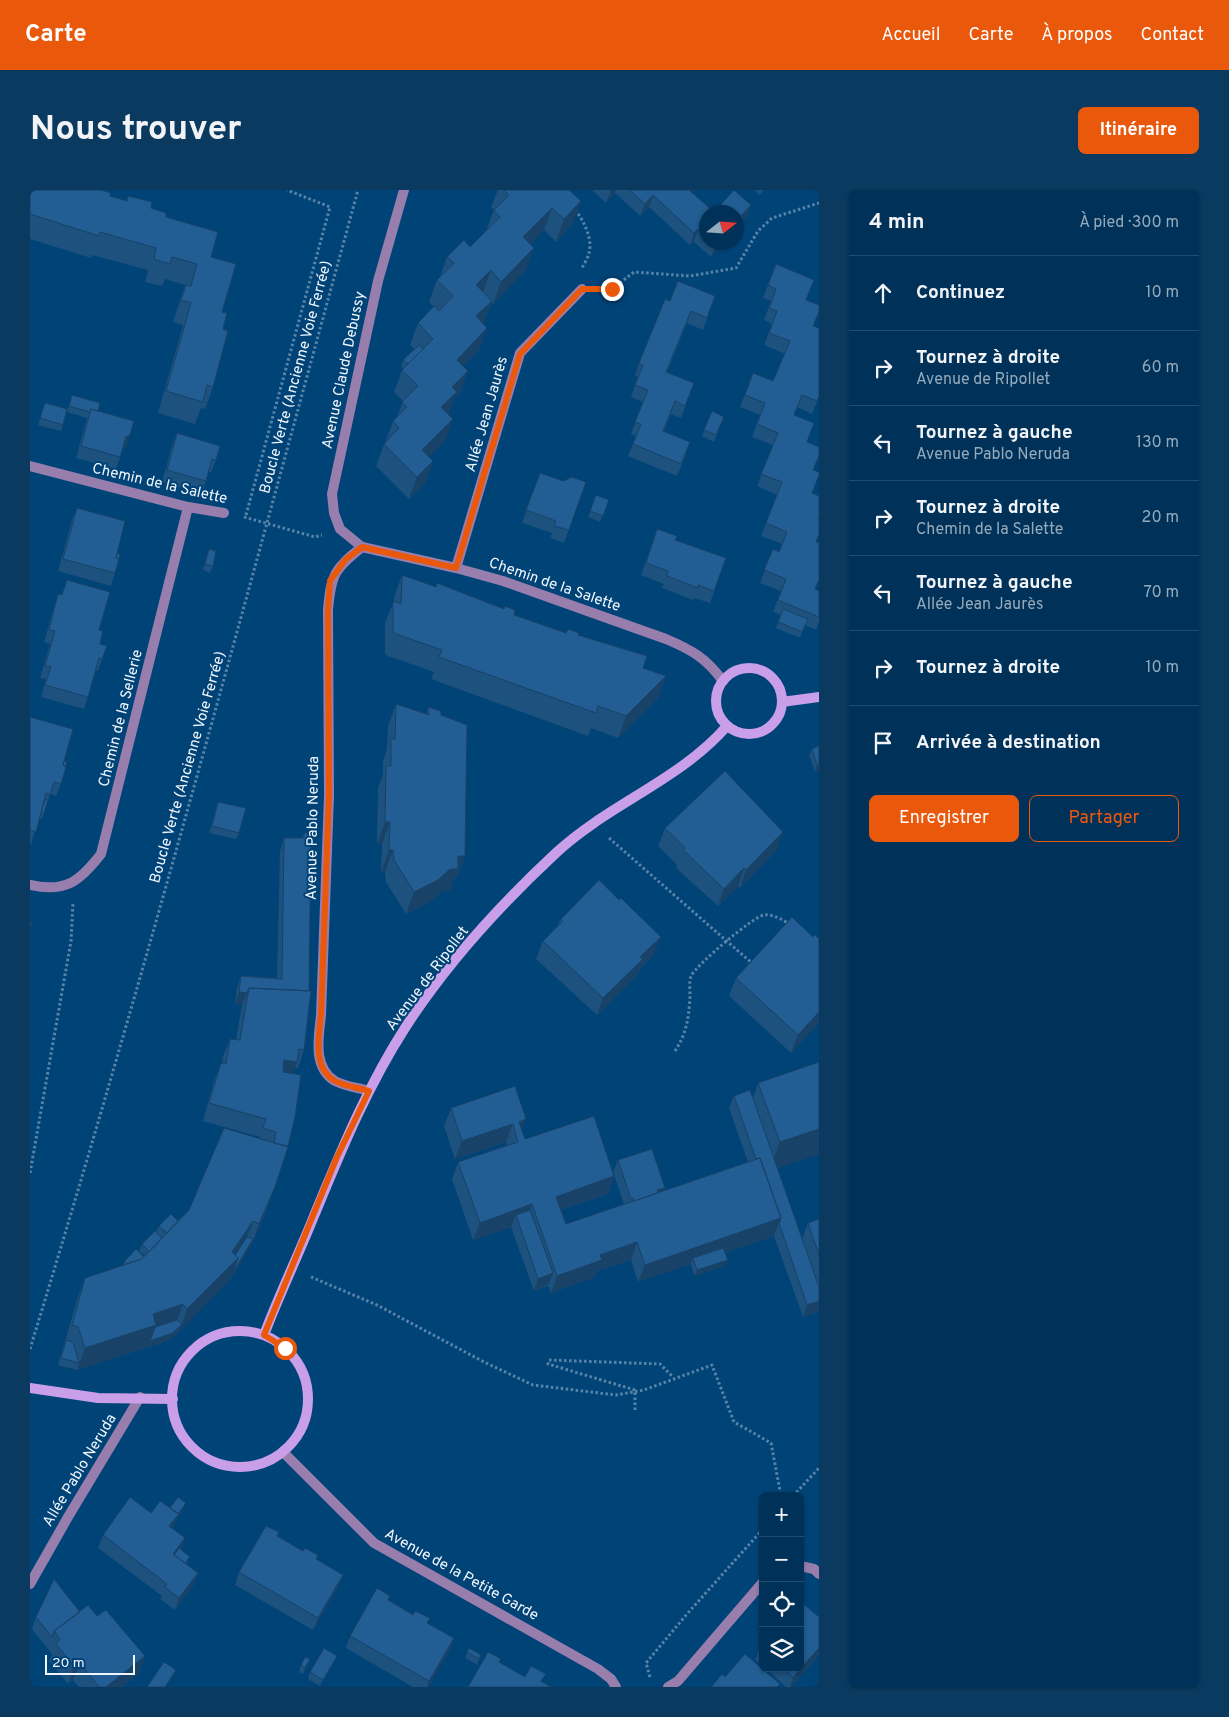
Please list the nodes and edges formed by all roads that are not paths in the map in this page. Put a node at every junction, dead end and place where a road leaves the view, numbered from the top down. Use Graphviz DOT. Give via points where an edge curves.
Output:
graph roads {
  1 [pos="404,190"];
  2 [pos="582,289"];
  3 [pos="30,466"];
  4 [pos="188,507"];
  5 [pos="224,513"];
  6 [pos="362,547"];
  7 [pos="456,568"];
  8 [pos="723,681"];
  9 [pos="819,697"];
  10 [pos="782,702"];
  11 [pos="727,726"];
  12 [pos="30,885"];
  13 [pos="369,1091"];
  14 [pos="264,1335"];
  15 [pos="30,1388"];
  16 [pos="140,1397"];
  17 [pos="173,1399"];
  18 [pos="283,1452"];
  19 [pos="804,1567"];
  20 [pos="819,1574"];
  21 [pos="30,1584"];
  22 [pos="759,1587"];
  23 [pos="616,1687"];
  24 [pos="668,1687"];
  1 -- 6 [label="street, Avenue Claude Debussy" via="378,281 332,494 340,529"];
  2 -- 7 [label="street, Allée Jean Jaurès" via="520,354"];
  3 -- 4 [label="street, Chemin de la Salette"];
  4 -- 5 [label="street, Chemin de la Salette"];
  4 -- 12 [label="street, Chemin de la Sellerie" via="101,854 75,883 54,887"];
  6 -- 7 [label="street, Chemin de la Salette"];
  6 -- 13 [label="street, Avenue Pablo Neruda" via="345,560 330,581 329,795 318,1050 323,1067 334,1080"];
  7 -- 8 [label="street, Chemin de la Salette" via="503,581 690,649 711,664"];
  8 -- 10 [label="street" via="740,670 760,670 776,682"];
  8 -- 11 [label="street" via="716,705"];
  9 -- 10 [label="street"];
  10 -- 11 [label="street" via="778,718 766,730 746,734"];
  11 -- 13 [label="street, Avenue de Ripollet" via="711,745 685,766 610,811 558,851 493,917 405,1027"];
  13 -- 14 [label="street, Avenue de Ripollet" via="337,1157"];
  14 -- 17 [label="street" via="230,1332 198,1346 181,1366"];
  14 -- 18 [label="street" via="285,1348 296,1361 304,1376 307,1392 303,1425"];
  15 -- 16 [label="street" via="98,1398"];
  16 -- 17 [label="street"];
  16 -- 21 [label="street, Allée Pablo Neruda"];
  17 -- 18 [label="street" via="181,1432 197,1451 212,1460 244,1466 269,1460"];
  18 -- 23 [label="street, Avenue de la Petite Garde" via="374,1543 598,1669"];
  19 -- 20 [label="street"];
  22 -- 24 [label="street" via="678,1681"];
}
